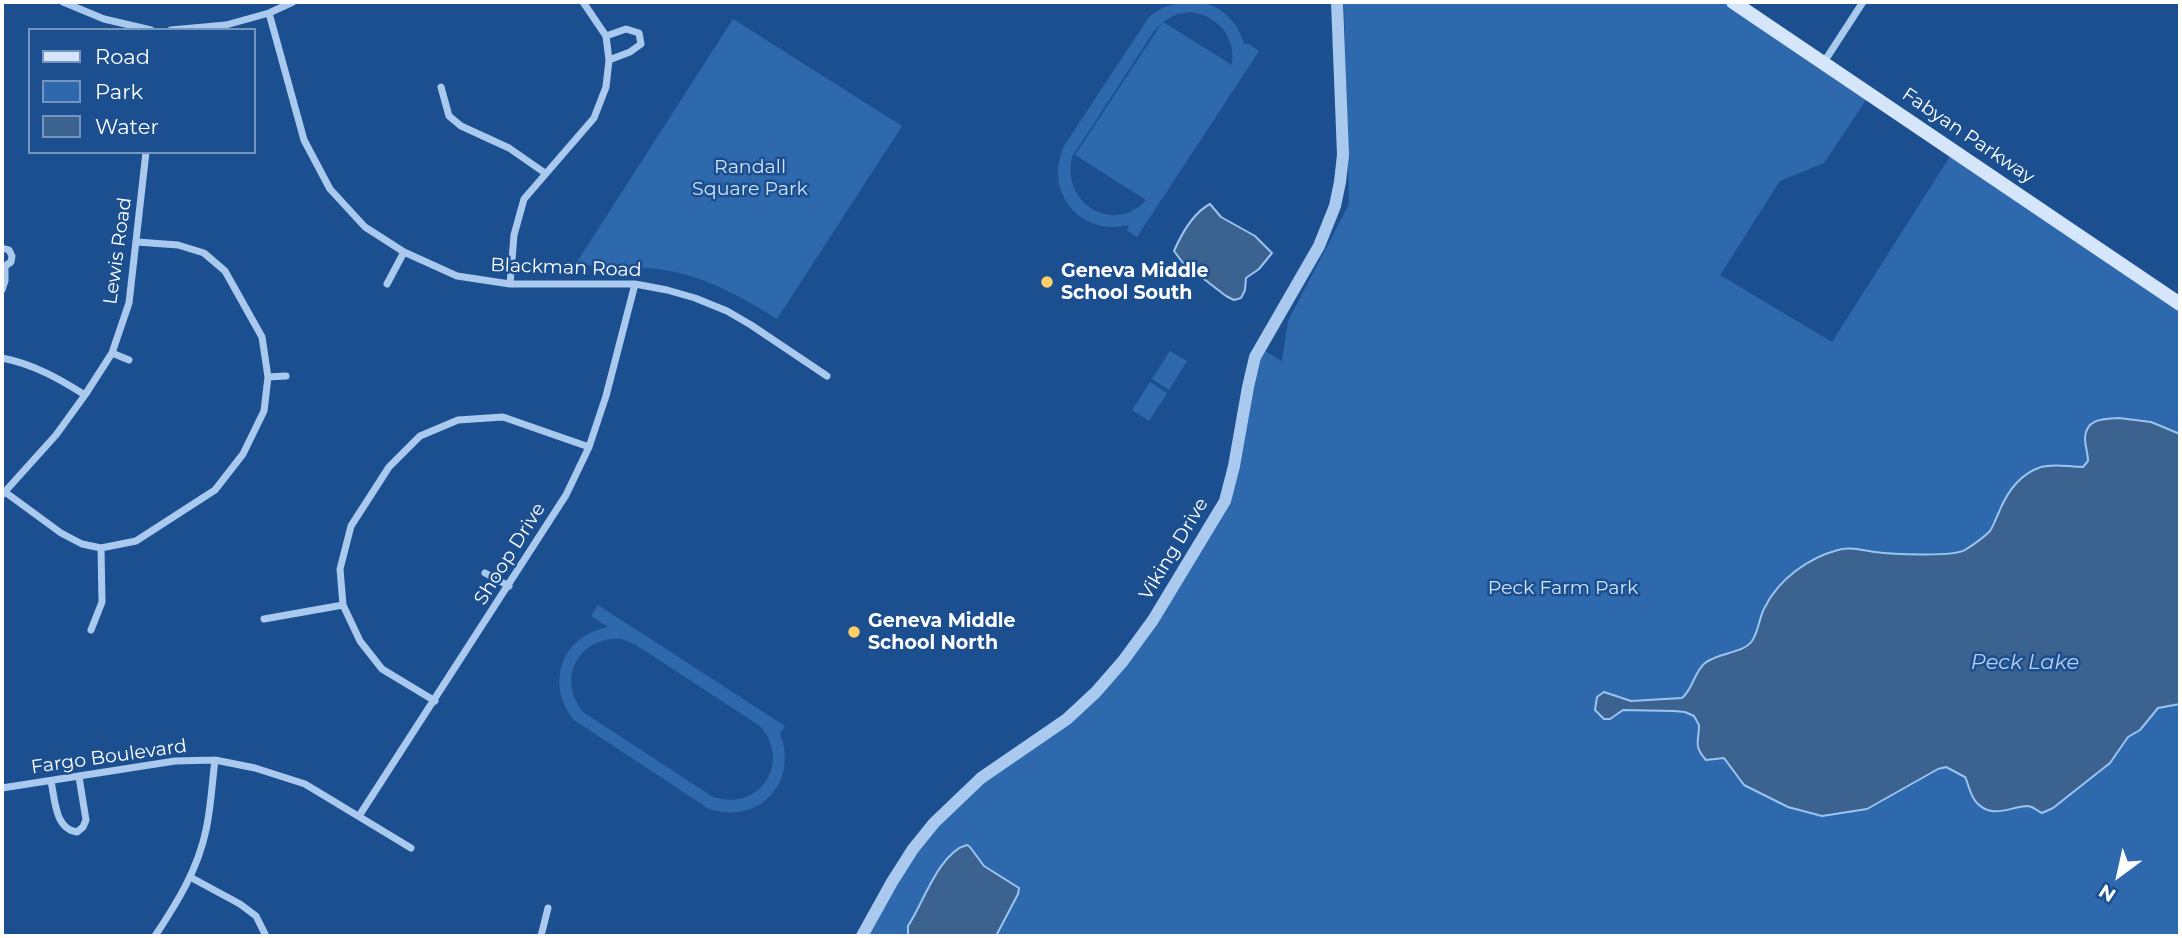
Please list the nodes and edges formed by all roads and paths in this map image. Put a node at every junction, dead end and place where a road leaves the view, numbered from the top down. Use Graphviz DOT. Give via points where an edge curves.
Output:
graph roads {
  1 [pos="63,2"];
  2 [pos="293,2"];
  3 [pos="583,2"];
  4 [pos="1337,2"];
  5 [pos="1733,2"];
  6 [pos="1863,2"];
  7 [pos="269,13"];
  8 [pos="142,28"];
  9 [pos="192,28"];
  10 [pos="606,36"];
  11 [pos="609,60"];
  12 [pos="1824,62"];
  13 [pos="441,87"];
  14 [pos="146,154"];
  15 [pos="545,173"];
  16 [pos="137,242"];
  17 [pos="2,248"];
  18 [pos="404,252"];
  19 [pos="3,265"];
  20 [pos="387,284"];
  21 [pos="510,284"];
  22 [pos="635,284"];
  23 [pos="2,290"];
  24 [pos="2180,304"];
  25 [pos="111,353"];
  26 [pos="2,358"];
  27 [pos="130,360"];
  28 [pos="286,376"];
  29 [pos="827,376"];
  30 [pos="268,377"];
  31 [pos="85,395"];
  32 [pos="589,447"];
  33 [pos="3,494"];
  34 [pos="101,548"];
  35 [pos="485,573"];
  36 [pos="509,586"];
  37 [pos="343,605"];
  38 [pos="264,619"];
  39 [pos="91,630"];
  40 [pos="435,701"];
  41 [pos="215,760"];
  42 [pos="79,777"];
  43 [pos="51,782"];
  44 [pos="2,788"];
  45 [pos="359,816"];
  46 [pos="411,848"];
  47 [pos="190,877"];
  48 [pos="548,908"];
  49 [pos="155,936"];
  50 [pos="266,936"];
  51 [pos="541,936"];
  52 [pos="862,936"];
  1 -- 8 [label="street"];
  2 -- 7 [label="street"];
  3 -- 10 [label="street"];
  4 -- 52 [label="street, Viking Drive" via="1343,155 1335,206 1319,246 1255,357 1225,501 1123,661 1067,719 981,778 934,823 913,849"];
  5 -- 12 [label="main road, Fabyan Parkway"];
  6 -- 12 [label="street"];
  7 -- 9 [label="street" via="226,25"];
  7 -- 18 [label="street, Blackman Road" via="304,140 330,189 365,228"];
  10 -- 11 [label="street"];
  10 -- 11 [label="street" via="626,29 639,33 641,44"];
  11 -- 15 [label="street" via="606,87 594,118"];
  12 -- 24 [label="main road, Fabyan Parkway"];
  13 -- 15 [label="street" via="449,116 461,126 509,148"];
  14 -- 16 [label="street, Lewis Road"];
  15 -- 21 [label="street" via="524,200 514,236"];
  16 -- 25 [label="street, Lewis Road" via="129,303"];
  16 -- 30 [label="street" via="178,245 204,253 225,271 262,337"];
  17 -- 19 [label="street" via="12,256 11,262"];
  18 -- 20 [label="street"];
  18 -- 21 [label="street, Blackman Road" via="457,276"];
  19 -- 23 [label="street"];
  21 -- 22 [label="street, Blackman Road"];
  22 -- 29 [label="street, Blackman Road" via="727,311"];
  22 -- 32 [label="street, Shoop Drive"];
  25 -- 27 [label="street"];
  25 -- 31 [label="street, Lewis Road"];
  26 -- 31 [label="street" via="54,375"];
  28 -- 30 [label="street"];
  30 -- 34 [label="street" via="264,411 243,454 215,490 136,541"];
  31 -- 33 [label="street, Lewis Road"];
  32 -- 36 [label="street, Shoop Drive" via="566,495"];
  32 -- 37 [label="street" via="503,417 458,420 420,436 389,467 351,526 340,569"];
  33 -- 34 [label="street" via="61,533"];
  34 -- 39 [label="street" via="102,602"];
  35 -- 36 [label="street"];
  36 -- 40 [label="street, Shoop Drive"];
  37 -- 38 [label="street"];
  37 -- 40 [label="street" via="360,641 382,669"];
  40 -- 45 [label="street, Shoop Drive"];
  41 -- 42 [label="street, Fargo Boulevard" via="175,761"];
  41 -- 45 [label="street, Fargo Boulevard" via="305,784"];
  41 -- 47 [label="street" via="206,831"];
  42 -- 43 [label="street, Fargo Boulevard"];
  42 -- 43 [label="street" via="86,820 77,832 68,831 60,822"];
  43 -- 44 [label="street, Fargo Boulevard"];
  45 -- 46 [label="street, Fargo Boulevard"];
  47 -- 49 [label="street"];
  47 -- 50 [label="street" via="256,916"];
  48 -- 51 [label="street"];
}
